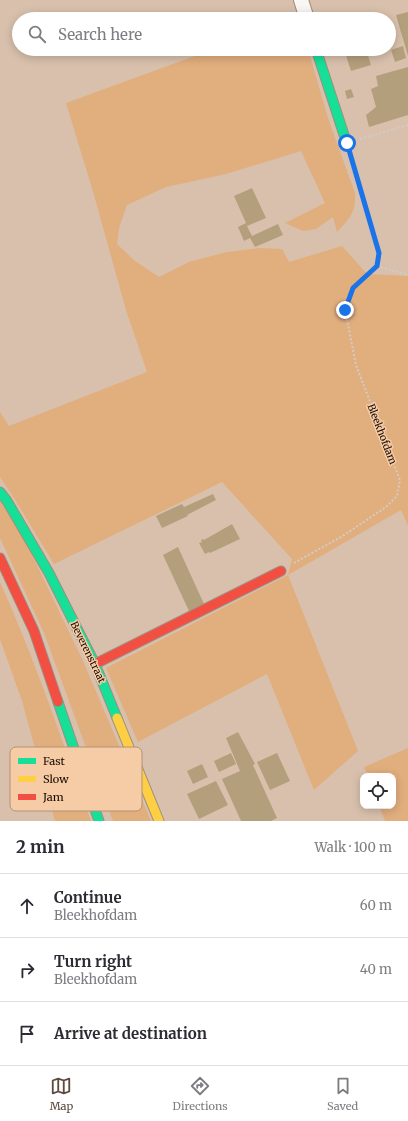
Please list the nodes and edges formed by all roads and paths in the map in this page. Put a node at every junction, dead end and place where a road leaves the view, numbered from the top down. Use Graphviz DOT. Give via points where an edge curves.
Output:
graph roads {
  1 [pos="301,0"];
  2 [pos="305,12"];
  3 [pos="318,56"];
  4 [pos="408,126"];
  5 [pos="345,139"];
  6 [pos="377,266"];
  7 [pos="408,275"];
  8 [pos="0,492"];
  9 [pos="0,558"];
  10 [pos="281,571"];
  11 [pos="95,664"];
  12 [pos="74,747"];
  13 [pos="129,747"];
  14 [pos="142,779"];
  15 [pos="96,811"];
  16 [pos="99,821"];
  17 [pos="159,821"];
  1 -- 2 [label="street"];
  3 -- 5 [label="street"];
  4 -- 5 [label="path"];
  5 -- 6 [label="path" via="379,253"];
  6 -- 7 [label="path"];
  6 -- 10 [label="path, Bleekhofdam" via="353,288 345,310 356,365 400,480 397,496 386,507 341,537"];
  8 -- 11 [label="street, Beverenstraat" via="49,573"];
  9 -- 12 [label="street" via="34,631"];
  10 -- 11 [label="street"];
  11 -- 13 [label="street, Beverenstraat"];
  14 -- 17 [label="street, Beverenstraat"];
  15 -- 16 [label="street"];
}
